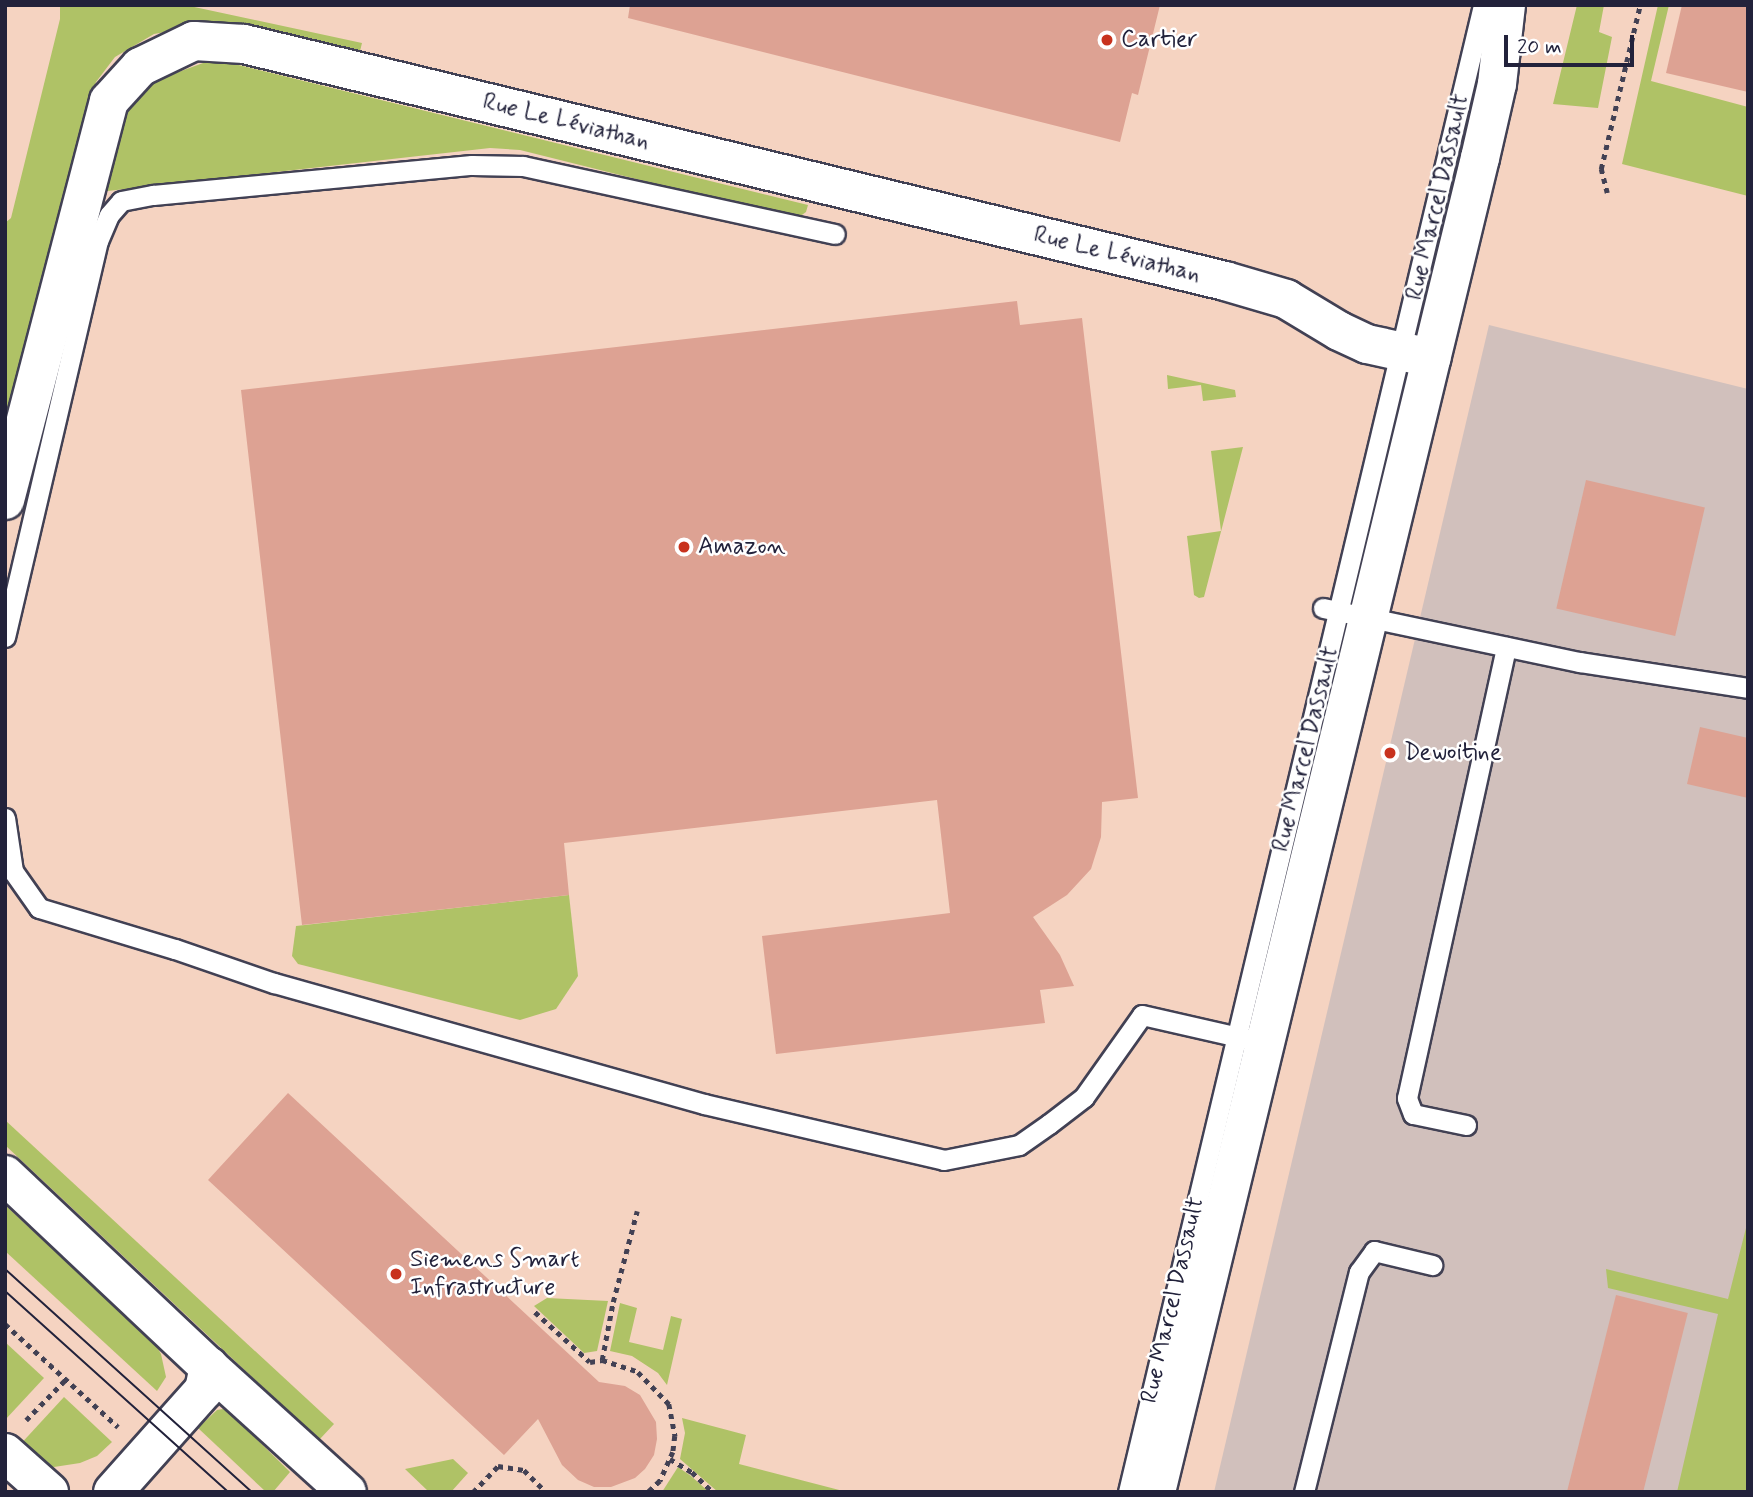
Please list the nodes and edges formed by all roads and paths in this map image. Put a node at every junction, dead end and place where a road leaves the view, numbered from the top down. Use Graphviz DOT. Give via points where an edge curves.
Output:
graph roads {
  1 [pos="1483,5"];
  2 [pos="1506,5"];
  3 [pos="1527,5"];
  4 [pos="1640,5"];
  5 [pos="1497,84"];
  6 [pos="1607,193"];
  7 [pos="835,234"];
  8 [pos="1417,355"];
  9 [pos="5,500"];
  10 [pos="1344,613"];
  11 [pos="5,637"];
  12 [pos="1506,647"];
  13 [pos="1748,688"];
  14 [pos="5,818"];
  15 [pos="1251,1040"];
  16 [pos="1466,1125"];
  17 [pos="5,1175"];
  18 [pos="637,1211"];
  19 [pos="1432,1265"];
  20 [pos="535,1312"];
  21 [pos="5,1324"];
  22 [pos="603,1360"];
  23 [pos="209,1367"];
  24 [pos="66,1379"];
  25 [pos="14,1438"];
  26 [pos="148,1454"];
  27 [pos="670,1459"];
  28 [pos="49,1492"];
  29 [pos="113,1492"];
  30 [pos="347,1492"];
  31 [pos="473,1492"];
  32 [pos="546,1492"];
  33 [pos="648,1492"];
  34 [pos="713,1492"];
  35 [pos="1128,1492"];
  36 [pos="1156,1492"];
  37 [pos="1304,1492"];
  1 -- 8 [label="lane, Rue Marcel Dassault"];
  2 -- 5 [label="street, Rue Marcel Dassault"];
  3 -- 5 [label="street, Rue Marcel Dassault"];
  4 -- 6 [label="path" via="1601,169"];
  5 -- 8 [label="street, Rue Marcel Dassault"];
  7 -- 11 [label="lane" via="523,166 472,165 121,201 98,241"];
  8 -- 9 [label="street, Rue Le Léviathan" via="1367,344 1286,299 1225,281 244,44 194,41 140,67 109,101"];
  8 -- 10 [label="street, Rue Marcel Dassault"];
  10 -- 12 [label="lane"];
  10 -- 15 [label="street, Rue Marcel Dassault"];
  12 -- 13 [label="lane"];
  12 -- 16 [label="lane" via="1407,1098 1413,1114"];
  14 -- 15 [label="lane" via="13,871 39,908 274,983 704,1104 944,1160 1019,1144 1049,1124 1084,1097 1142,1015"];
  15 -- 35 [label="lane, Rue Marcel Dassault"];
  15 -- 36 [label="street, Rue Marcel Dassault"];
  17 -- 23 [label="street"];
  18 -- 22 [label="path"];
  19 -- 37 [label="lane" via="1374,1251 1359,1272"];
  20 -- 22 [label="path" via="590,1362"];
  21 -- 24 [label="path"];
  22 -- 27 [label="path" via="638,1372 669,1404 676,1436"];
  23 -- 26 [label="street" via="204,1390"];
  23 -- 30 [label="street"];
  24 -- 25 [label="path"];
  24 -- 26 [label="path"];
  25 -- 28 [label="street"];
  26 -- 29 [label="street"];
  27 -- 33 [label="path" via="660,1481"];
  27 -- 34 [label="path"];
  31 -- 32 [label="path" via="498,1466 524,1470"];
}
